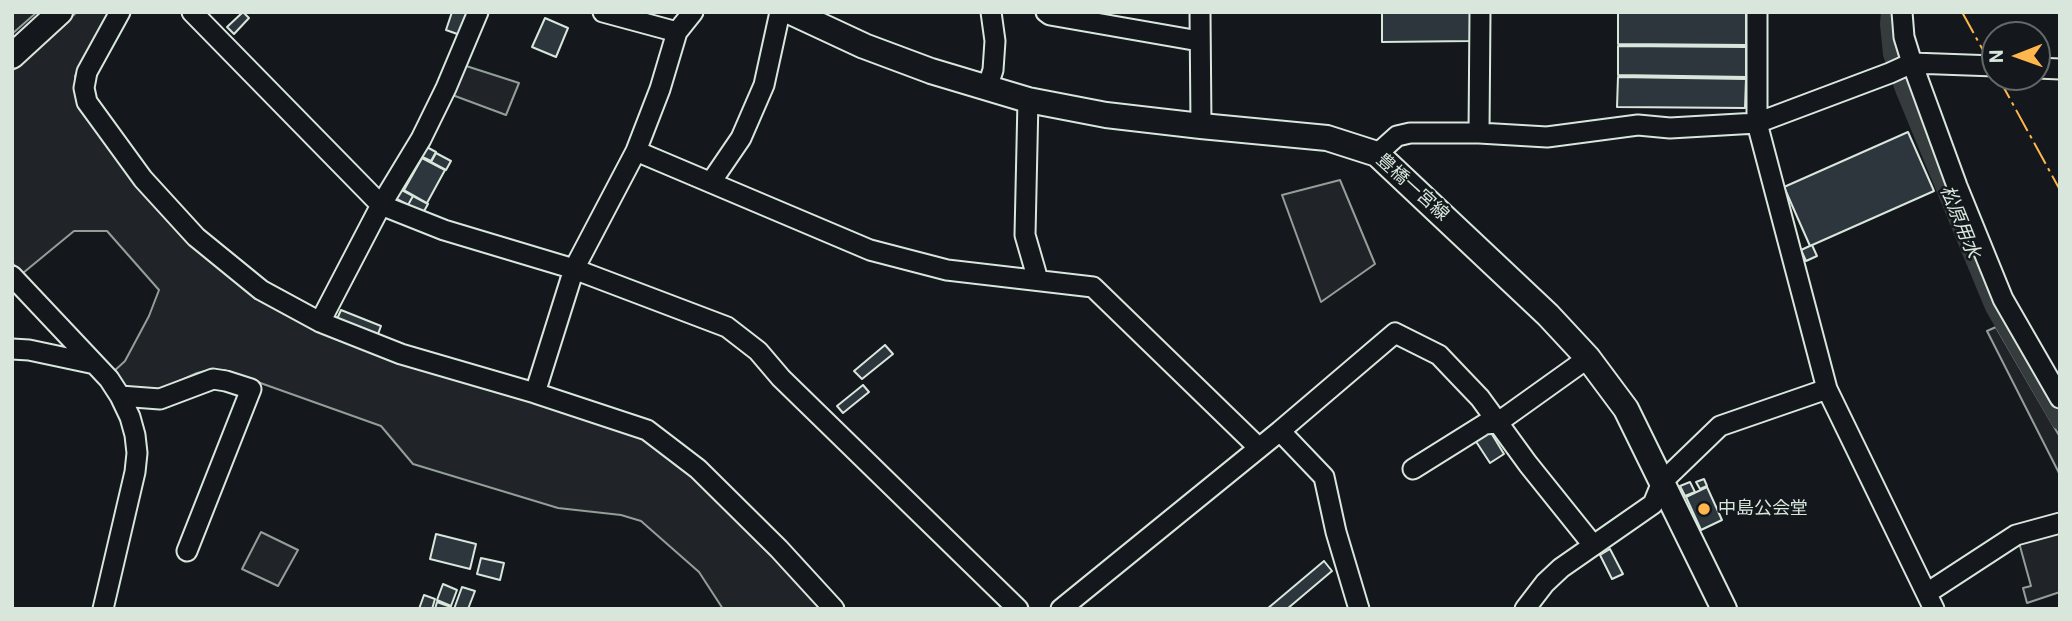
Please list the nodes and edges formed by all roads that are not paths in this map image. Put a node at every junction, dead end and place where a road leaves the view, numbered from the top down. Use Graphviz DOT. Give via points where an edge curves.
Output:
graph roads {
  1 [pos="60,12"];
  2 [pos="120,12"];
  3 [pos="192,12"];
  4 [pos="478,12"];
  5 [pos="603,12"];
  6 [pos="693,12"];
  7 [pos="780,12"];
  8 [pos="791,12"];
  9 [pos="991,12"];
  10 [pos="1046,12"];
  11 [pos="1200,12"];
  12 [pos="1480,12"];
  13 [pos="1758,12"];
  14 [pos="1902,12"];
  15 [pos="677,33"];
  16 [pos="1199,41"];
  17 [pos="12,56"];
  18 [pos="1912,63"];
  19 [pos="1981,65"];
  20 [pos="987,88"];
  21 [pos="1028,100"];
  22 [pos="1756,123"];
  23 [pos="1201,127"];
  24 [pos="1479,133"];
  25 [pos="636,150"];
  26 [pos="1377,154"];
  27 [pos="711,182"];
  28 [pos="382,205"];
  29 [pos="574,270"];
  30 [pos="12,276"];
  31 [pos="1038,280"];
  32 [pos="320,322"];
  33 [pos="12,349"];
  34 [pos="1588,358"];
  35 [pos="95,364"];
  36 [pos="1827,390"];
  37 [pos="535,393"];
  38 [pos="120,396"];
  39 [pos="2060,398"];
  40 [pos="1497,423"];
  41 [pos="1280,431"];
  42 [pos="1258,447"];
  43 [pos="1413,469"];
  44 [pos="1662,482"];
  45 [pos="2060,523"];
  46 [pos="1592,545"];
  47 [pos="187,551"];
  48 [pos="1931,601"];
  49 [pos="103,609"];
  50 [pos="834,609"];
  51 [pos="1018,609"];
  52 [pos="1060,609"];
  53 [pos="1359,609"];
  54 [pos="1525,609"];
  55 [pos="1724,609"];
  1 -- 17 [label="main road"];
  2 -- 32 [label="street" via="87,72 87,102 143,179 196,237 261,290"];
  3 -- 28 [label="street"];
  4 -- 28 [label="street" via="421,139"];
  5 -- 15 [label="street"];
  6 -- 15 [label="street"];
  7 -- 27 [label="street" via="764,85 741,138"];
  8 -- 20 [label="main road, 豊橋一宮線" via="864,47"];
  9 -- 20 [label="street" via="995,41"];
  10 -- 16 [label="street"];
  11 -- 16 [label="street"];
  12 -- 24 [label="street"];
  13 -- 22 [label="street"];
  14 -- 18 [label="street"];
  15 -- 25 [label="street"];
  16 -- 23 [label="street"];
  18 -- 19 [label="street"];
  18 -- 22 [label="street"];
  18 -- 39 [label="street" via="2003,299"];
  20 -- 21 [label="main road, 豊橋一宮線"];
  21 -- 23 [label="main road, 豊橋一宮線"];
  21 -- 31 [label="street" via="1025,235"];
  22 -- 24 [label="street" via="1670,128 1638,125 1547,138"];
  22 -- 36 [label="street"];
  23 -- 26 [label="main road, 豊橋一宮線" via="1327,138"];
  24 -- 26 [label="street" via="1410,132"];
  25 -- 27 [label="street"];
  25 -- 29 [label="street"];
  26 -- 34 [label="main road, 豊橋一宮線"];
  27 -- 31 [label="street" via="870,250 947,270"];
  28 -- 29 [label="street" via="444,230"];
  28 -- 32 [label="street"];
  29 -- 37 [label="street"];
  29 -- 51 [label="street" via="727,327 758,351"];
  30 -- 35 [label="street"];
  31 -- 42 [label="street" via="1093,287"];
  32 -- 37 [label="street" via="401,354"];
  33 -- 35 [label="street"];
  34 -- 40 [label="street"];
  34 -- 44 [label="main road, 豊橋一宮線" via="1626,409"];
  35 -- 38 [label="street"];
  36 -- 44 [label="street" via="1720,426"];
  36 -- 48 [label="street"];
  37 -- 50 [label="street" via="647,430 698,469"];
  38 -- 47 [label="street" via="160,399 213,379 251,389"];
  38 -- 49 [label="street" via="130,417 137,453"];
  40 -- 41 [label="street" via="1439,355 1395,333"];
  40 -- 43 [label="street" via="1485,424"];
  40 -- 46 [label="street"];
  41 -- 42 [label="street"];
  41 -- 53 [label="street" via="1324,477"];
  42 -- 52 [label="street"];
  44 -- 46 [label="street" via="1653,504"];
  44 -- 55 [label="main road, 豊橋一宮線"];
  45 -- 48 [label="street" via="2016,535"];
  46 -- 54 [label="street" via="1553,575"];
}
